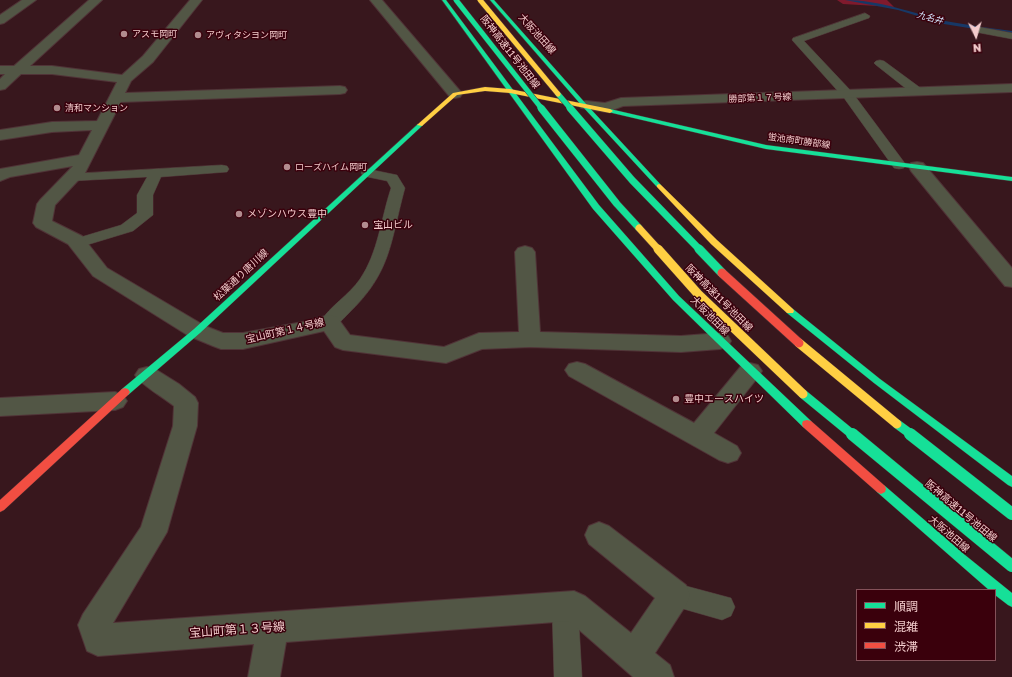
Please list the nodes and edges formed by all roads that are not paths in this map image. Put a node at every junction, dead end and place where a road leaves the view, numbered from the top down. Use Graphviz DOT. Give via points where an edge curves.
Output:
graph roads {
  1 [pos="30,0"];
  2 [pos="96,0"];
  3 [pos="196,0"];
  4 [pos="376,0"];
  5 [pos="444,0"];
  6 [pos="456,0"];
  7 [pos="480,0"];
  8 [pos="492,0"];
  9 [pos="865,16"];
  10 [pos="0,20"];
  11 [pos="979,30"];
  12 [pos="1012,36"];
  13 [pos="880,63"];
  14 [pos="0,70"];
  15 [pos="17,70"];
  16 [pos="125,79"];
  17 [pos="0,86"];
  18 [pos="1012,88"];
  19 [pos="340,90"];
  20 [pos="510,91"];
  21 [pos="918,92"];
  22 [pos="455,94"];
  23 [pos="848,95"];
  24 [pos="115,98"];
  25 [pos="586,106"];
  26 [pos="101,125"];
  27 [pos="0,134"];
  28 [pos="85,159"];
  29 [pos="899,165"];
  30 [pos="917,167"];
  31 [pos="222,169"];
  32 [pos="156,173"];
  33 [pos="368,173"];
  34 [pos="0,176"];
  35 [pos="72,178"];
  36 [pos="1012,179"];
  37 [pos="77,243"];
  38 [pos="525,252"];
  39 [pos="1012,281"];
  40 [pos="329,322"];
  41 [pos="197,331"];
  42 [pos="530,339"];
  43 [pos="720,341"];
  44 [pos="577,370"];
  45 [pos="750,371"];
  46 [pos="147,375"];
  47 [pos="115,401"];
  48 [pos="0,407"];
  49 [pos="698,436"];
  50 [pos="728,453"];
  51 [pos="1012,482"];
  52 [pos="0,507"];
  53 [pos="1012,514"];
  54 [pos="599,535"];
  55 [pos="1012,566"];
  56 [pos="675,595"];
  57 [pos="1012,601"];
  58 [pos="565,607"];
  59 [pos="722,607"];
  60 [pos="273,628"];
  61 [pos="634,656"];
  62 [pos="264,677"];
  63 [pos="568,677"];
  64 [pos="658,677"];
  1 -- 10 [label="street"];
  2 -- 15 [label="street"];
  3 -- 16 [label="street" via="148,59"];
  4 -- 22 [label="street"];
  5 -- 20 [label="main road, 大阪池田線"];
  6 -- 55 [label="main road, 阪神高速11号池田線, bridge" via="617,204 698,294 810,400"];
  7 -- 53 [label="main road, 阪神高速11号池田線, bridge" via="647,197 730,281 844,382"];
  8 -- 25 [label="main road, 大阪池田線"];
  9 -- 23 [label="lane" via="796,40"];
  11 -- 12 [label="lane"];
  13 -- 21 [label="lane"];
  14 -- 15 [label="street"];
  15 -- 16 [label="street" via="52,70"];
  15 -- 17 [label="street"];
  16 -- 24 [label="street"];
  18 -- 21 [label="street, 勝部第１７号線"];
  19 -- 24 [label="street" via="291,96"];
  20 -- 22 [label="main road" via="485,89"];
  20 -- 25 [label="main road, 勝部第１７号線"];
  20 -- 43 [label="main road, 大阪池田線" via="596,207 676,298"];
  21 -- 23 [label="street, 勝部第１７号線"];
  22 -- 33 [label="main road, 松葉通り唐川線"];
  23 -- 25 [label="street, 勝部第１７号線" via="622,102 607,108"];
  23 -- 29 [label="lane"];
  24 -- 26 [label="street"];
  25 -- 29 [label="main road, 蛍池南町勝部線" via="766,147"];
  25 -- 51 [label="main road, 大阪池田線" via="665,194 749,274 865,372"];
  26 -- 27 [label="street" via="52,127"];
  26 -- 28 [label="street" via="100,132"];
  28 -- 34 [label="street"];
  28 -- 35 [label="street"];
  29 -- 30 [label="main road, 蛍池南町勝部線"];
  30 -- 36 [label="main road, 蛍池南町勝部線"];
  30 -- 39 [label="street"];
  31 -- 32 [label="lane"];
  32 -- 35 [label="lane"];
  32 -- 37 [label="lane" via="145,195 145,215 127,228"];
  33 -- 40 [label="lane, 宝山町第１４号線" via="392,178 398,188 390,211 386,237 373,273 366,284"];
  33 -- 41 [label="main road, 松葉通り唐川線"];
  35 -- 37 [label="street, 宝山町第１４号線" via="46,204 42,223"];
  37 -- 41 [label="street, 宝山町第１４号線" via="100,272"];
  38 -- 42 [label="street"];
  40 -- 41 [label="street, 宝山町第１４号線" via="243,341 221,341"];
  40 -- 42 [label="street" via="343,342 446,356 479,341"];
  41 -- 46 [label="main road, 松葉通り唐川線"];
  42 -- 43 [label="street" via="681,344"];
  43 -- 45 [label="main road, 大阪池田線"];
  44 -- 49 [label="street"];
  45 -- 49 [label="street"];
  45 -- 57 [label="main road, 大阪池田線" via="931,533"];
  46 -- 47 [label="main road, 松葉通り唐川線"];
  46 -- 60 [label="street, 宝山町第１３号線" via="186,402 185,426 153,532 94,625 98,640"];
  47 -- 48 [label="street"];
  47 -- 52 [label="main road, 松葉通り唐川線"];
  49 -- 50 [label="street"];
  54 -- 56 [label="street"];
  56 -- 59 [label="lane"];
  56 -- 61 [label="street"];
  58 -- 60 [label="street, 宝山町第１３号線"];
  58 -- 61 [label="street, 宝山町第１３号線" via="574,606"];
  58 -- 63 [label="lane"];
  60 -- 62 [label="street"];
  61 -- 64 [label="street, 宝山町第１３号線"];
}
